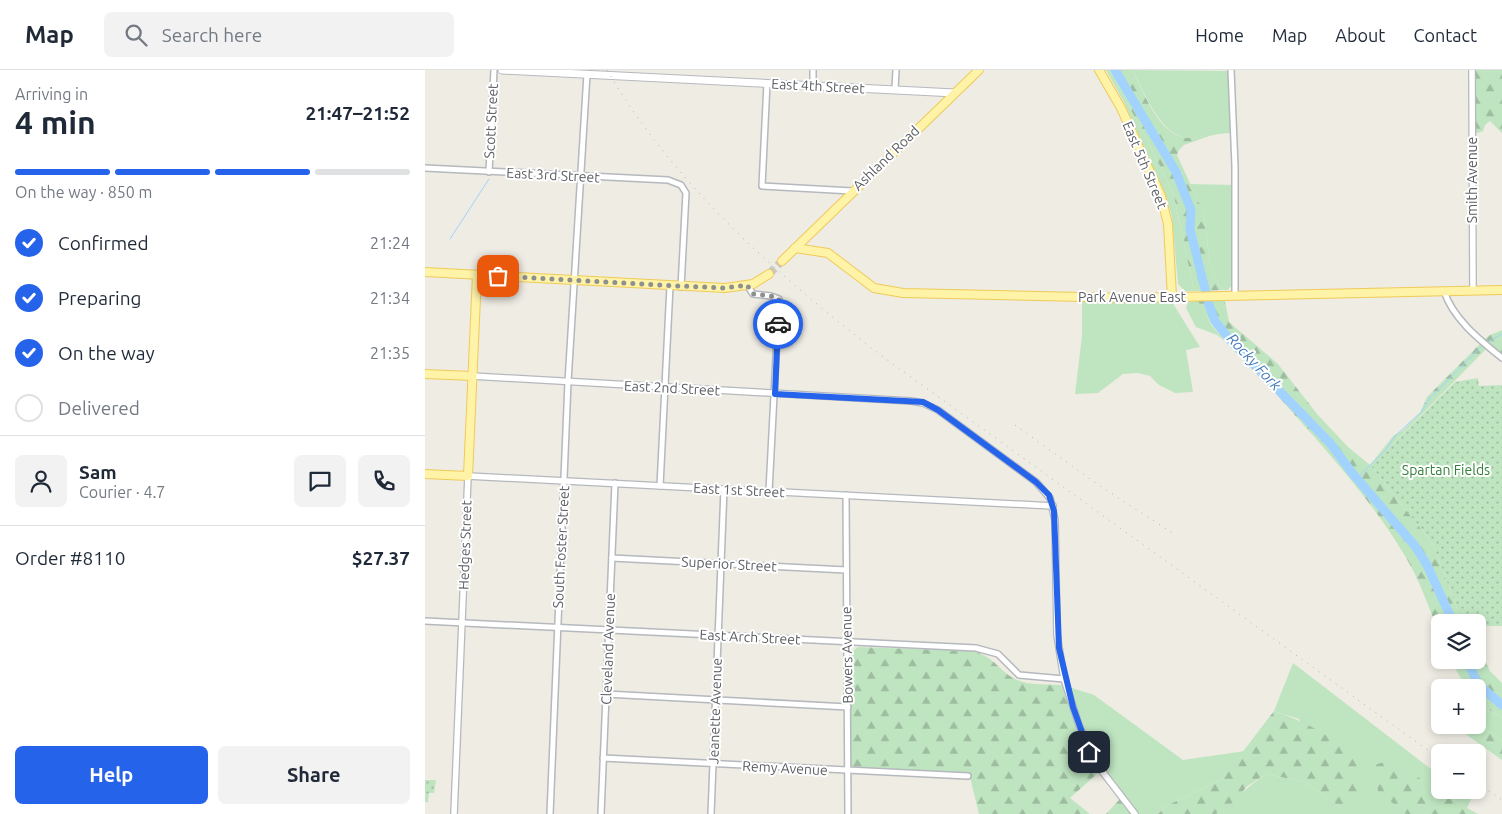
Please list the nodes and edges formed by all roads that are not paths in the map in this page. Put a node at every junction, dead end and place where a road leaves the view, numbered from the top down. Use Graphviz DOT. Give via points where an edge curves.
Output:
graph roads {
  1 [pos="494,70"];
  2 [pos="502,70"];
  3 [pos="813,70"];
  4 [pos="896,70"];
  5 [pos="979,70"];
  6 [pos="1099,70"];
  7 [pos="1231,70"];
  8 [pos="1472,70"];
  9 [pos="587,74"];
  10 [pos="767,83"];
  11 [pos="813,85"];
  12 [pos="895,89"];
  13 [pos="955,93"];
  14 [pos="425,168"];
  15 [pos="489,172"];
  16 [pos="582,176"];
  17 [pos="852,191"];
  18 [pos="795,248"];
  19 [pos="782,261"];
  20 [pos="425,272"];
  21 [pos="769,274"];
  22 [pos="477,275"];
  23 [pos="576,281"];
  24 [pos="747,285"];
  25 [pos="670,286"];
  26 [pos="681,286"];
  27 [pos="1502,290"];
  28 [pos="1444,291"];
  29 [pos="1473,291"];
  30 [pos="1235,296"];
  31 [pos="1172,297"];
  32 [pos="1502,358"];
  33 [pos="425,374"];
  34 [pos="472,376"];
  35 [pos="568,382"];
  36 [pos="665,387"];
  37 [pos="775,394"];
  38 [pos="425,474"];
  39 [pos="468,476"];
  40 [pos="564,481"];
  41 [pos="615,483"];
  42 [pos="661,486"];
  43 [pos="724,489"];
  44 [pos="769,491"];
  45 [pos="846,495"];
  46 [pos="1053,506"];
  47 [pos="612,558"];
  48 [pos="721,564"];
  49 [pos="846,570"];
  50 [pos="425,621"];
  51 [pos="462,623"];
  52 [pos="558,627"];
  53 [pos="609,630"];
  54 [pos="718,635"];
  55 [pos="846,643"];
  56 [pos="1065,679"];
  57 [pos="606,694"];
  58 [pos="715,700"];
  59 [pos="847,707"];
  60 [pos="603,758"];
  61 [pos="713,765"];
  62 [pos="848,771"];
  63 [pos="967,776"];
  64 [pos="454,814"];
  65 [pos="550,814"];
  66 [pos="601,814"];
  67 [pos="711,814"];
  68 [pos="849,814"];
  69 [pos="1135,814"];
  1 -- 15 [label="street, Scott Street"];
  2 -- 9 [label="main road, East 4th Street"];
  3 -- 11 [label="street"];
  4 -- 12 [label="street"];
  5 -- 13 [label="main road, Ashland Road"];
  6 -- 31 [label="main road, East 5th Street" via="1121,108 1163,202 1169,234"];
  7 -- 30 [label="street"];
  8 -- 29 [label="street, Smith Avenue"];
  9 -- 10 [label="main road, East 4th Street"];
  9 -- 16 [label="street, South Foster Street"];
  10 -- 11 [label="main road, East 4th Street"];
  10 -- 17 [label="street" via="762,186"];
  11 -- 12 [label="main road, East 4th Street"];
  12 -- 13 [label="main road, East 4th Street"];
  13 -- 17 [label="main road, Ashland Road"];
  14 -- 15 [label="street, East 3rd Street"];
  15 -- 16 [label="street, East 3rd Street"];
  16 -- 23 [label="street, South Foster Street"];
  16 -- 26 [label="street, East 3rd Street" via="668,180 681,185 686,193"];
  17 -- 18 [label="main road, Ashland Road"];
  18 -- 19 [label="main road"];
  18 -- 31 [label="main road, Park Avenue East" via="816,249 833,255 866,283 891,292"];
  20 -- 22 [label="main road"];
  21 -- 24 [label="main road"];
  22 -- 23 [label="main road"];
  22 -- 34 [label="main road, Hedges Street"];
  23 -- 25 [label="main road"];
  23 -- 35 [label="street, South Foster Street"];
  24 -- 26 [label="main road" via="725,288"];
  24 -- 37 [label="street" via="753,294 779,299"];
  25 -- 26 [label="main road"];
  25 -- 36 [label="street"];
  27 -- 29 [label="main road, Park Avenue East"];
  28 -- 29 [label="main road, Park Avenue East"];
  28 -- 30 [label="main road, Park Avenue East"];
  28 -- 32 [label="street" via="1457,314"];
  30 -- 31 [label="main road, Park Avenue East"];
  33 -- 34 [label="main road, East 2nd Street"];
  34 -- 35 [label="street, East 2nd Street"];
  34 -- 39 [label="main road, Hedges Street"];
  35 -- 36 [label="street, East 2nd Street"];
  35 -- 40 [label="street, South Foster Street"];
  36 -- 37 [label="street, East 2nd Street"];
  36 -- 42 [label="street"];
  37 -- 44 [label="street"];
  37 -- 46 [label="street, East 2nd Street" via="920,402 938,410 1036,482 1049,495"];
  38 -- 39 [label="main road, East 1st Street"];
  39 -- 40 [label="street, East 1st Street"];
  39 -- 51 [label="street, Hedges Street"];
  40 -- 41 [label="street, East 1st Street"];
  40 -- 52 [label="street, South Foster Street"];
  41 -- 42 [label="street, East 1st Street"];
  41 -- 47 [label="street, Cleveland Avenue"];
  42 -- 43 [label="street, East 1st Street"];
  43 -- 44 [label="street, East 1st Street"];
  43 -- 48 [label="street, Jeanette Avenue"];
  44 -- 45 [label="street, East 1st Street"];
  45 -- 46 [label="street, East 1st Street"];
  45 -- 49 [label="street, Bowers Avenue"];
  46 -- 56 [label="street" via="1056,622"];
  47 -- 48 [label="street, Superior Street"];
  47 -- 53 [label="street, Cleveland Avenue"];
  48 -- 49 [label="street, Superior Street"];
  48 -- 54 [label="street, Jeanette Avenue"];
  49 -- 55 [label="street, Bowers Avenue"];
  50 -- 51 [label="street, East Arch Street"];
  51 -- 52 [label="street, East Arch Street"];
  51 -- 64 [label="street, Hedges Street"];
  52 -- 53 [label="street, East Arch Street"];
  52 -- 65 [label="street, South Foster Street"];
  53 -- 54 [label="street, East Arch Street"];
  53 -- 57 [label="street, Cleveland Avenue"];
  54 -- 55 [label="street, East Arch Street"];
  54 -- 58 [label="street, Jeanette Avenue"];
  55 -- 56 [label="street, East Arch Street" via="983,649 998,654 1019,675"];
  55 -- 59 [label="street, Bowers Avenue"];
  56 -- 69 [label="street" via="1079,726 1095,762"];
  57 -- 58 [label="street"];
  57 -- 60 [label="street, Cleveland Avenue"];
  58 -- 59 [label="street"];
  58 -- 61 [label="street, Jeanette Avenue"];
  59 -- 62 [label="street, Bowers Avenue"];
  60 -- 61 [label="street, Remy Avenue"];
  60 -- 66 [label="street, Cleveland Avenue"];
  61 -- 62 [label="street, Remy Avenue"];
  61 -- 67 [label="street, Jeanette Avenue"];
  62 -- 63 [label="street, Remy Avenue"];
  62 -- 68 [label="street, Bowers Avenue"];
}
